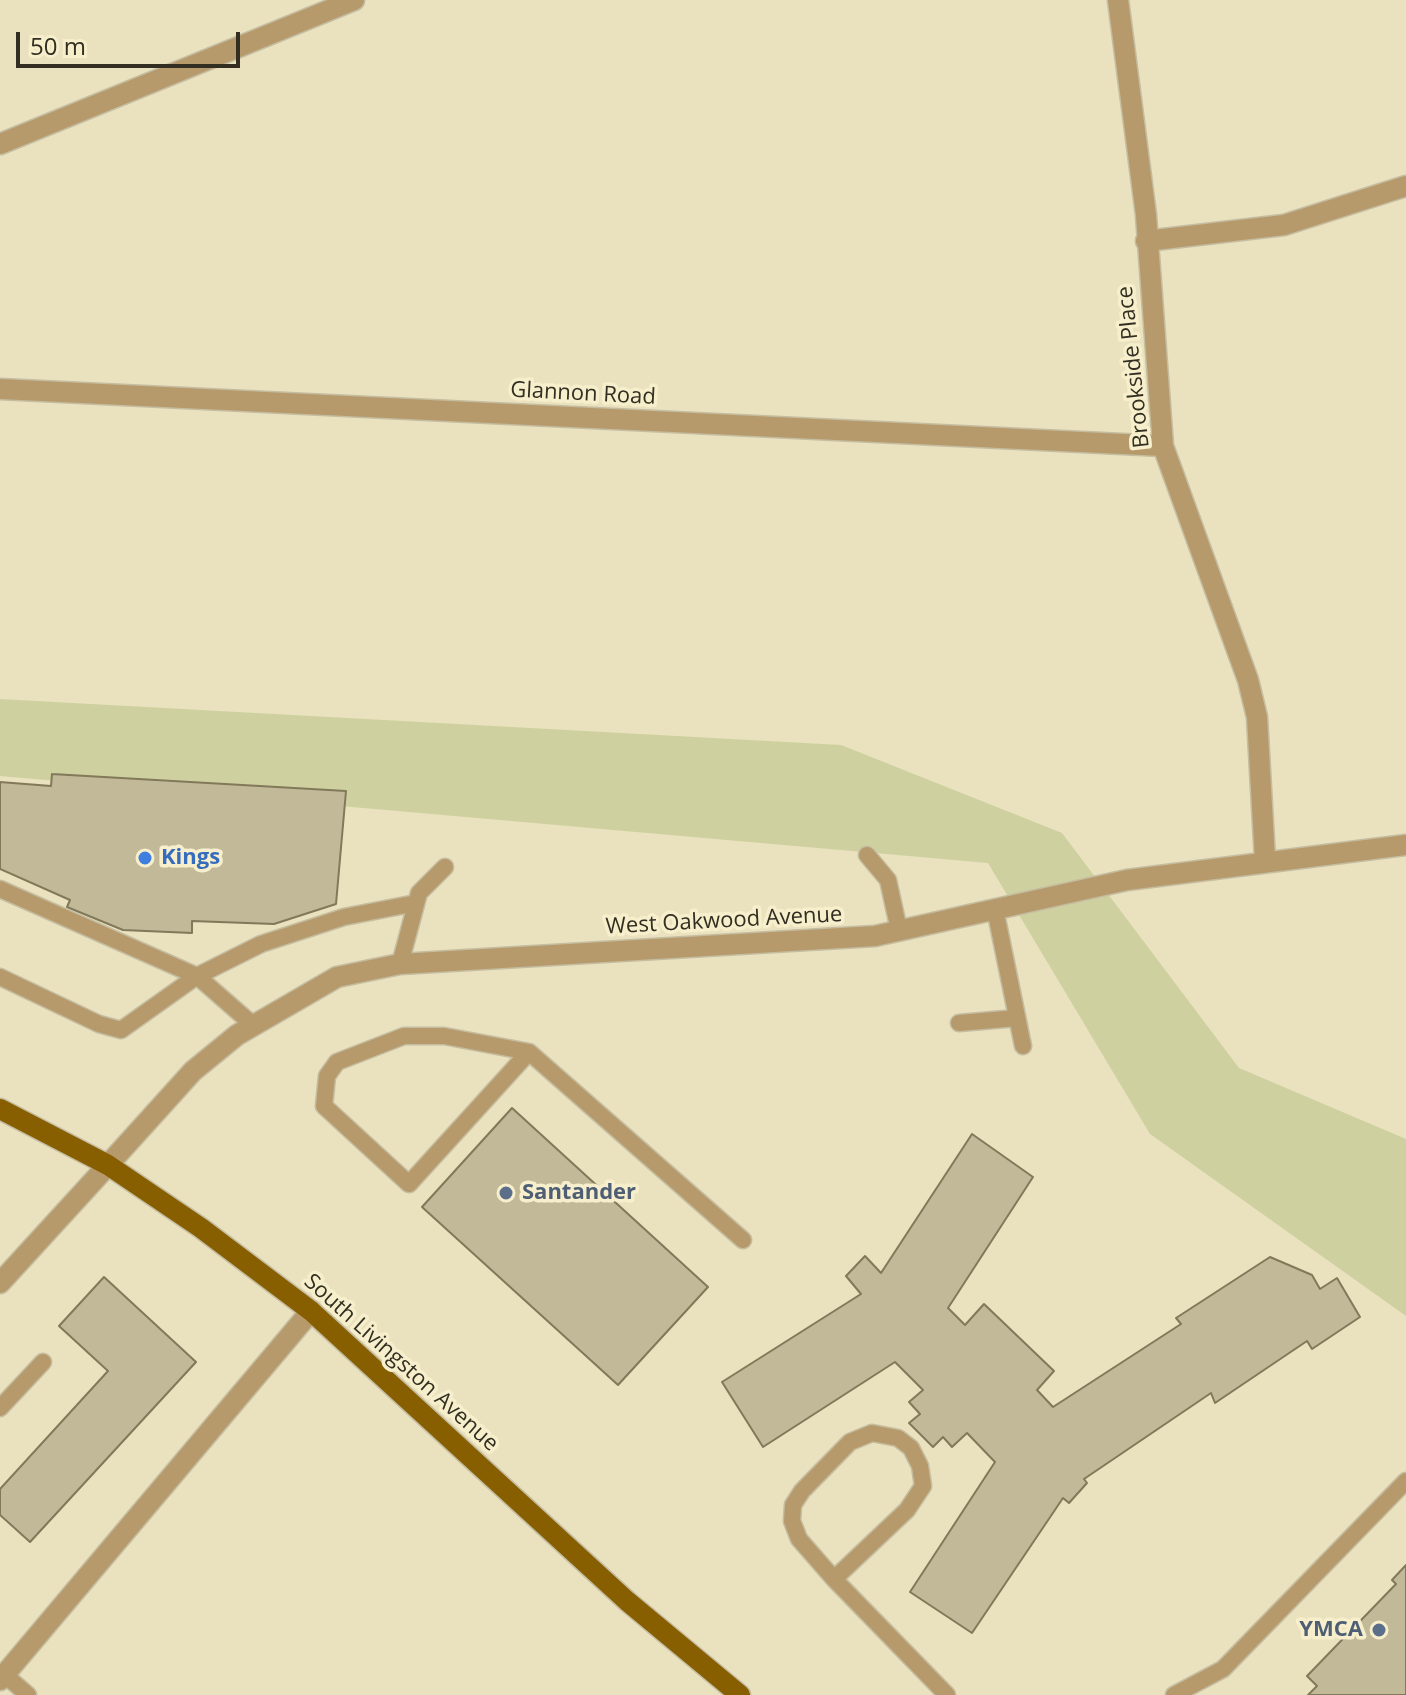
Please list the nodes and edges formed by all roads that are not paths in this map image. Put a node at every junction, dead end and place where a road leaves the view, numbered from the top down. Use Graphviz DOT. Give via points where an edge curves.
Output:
graph roads {
  1 [pos="354,0"];
  2 [pos="1118,0"];
  3 [pos="0,144"];
  4 [pos="1406,186"];
  5 [pos="1146,241"];
  6 [pos="0,389"];
  7 [pos="1163,446"];
  8 [pos="1406,845"];
  9 [pos="867,855"];
  10 [pos="1265,860"];
  11 [pos="445,867"];
  12 [pos="0,889"];
  13 [pos="416,903"];
  14 [pos="995,909"];
  15 [pos="899,930"];
  16 [pos="400,964"];
  17 [pos="197,976"];
  18 [pos="0,977"];
  19 [pos="1017,1018"];
  20 [pos="959,1023"];
  21 [pos="253,1025"];
  22 [pos="1023,1046"];
  23 [pos="529,1052"];
  24 [pos="0,1109"];
  25 [pos="108,1165"];
  26 [pos="743,1240"];
  27 [pos="0,1283"];
  28 [pos="311,1311"];
  29 [pos="43,1362"];
  30 [pos="0,1408"];
  31 [pos="1406,1481"];
  32 [pos="834,1579"];
  33 [pos="2,1678"];
  34 [pos="28,1695"];
  35 [pos="740,1695"];
  36 [pos="947,1695"];
  37 [pos="1174,1695"];
  1 -- 3 [label="street"];
  2 -- 5 [label="street, Brookside Place"];
  4 -- 5 [label="street" via="1284,225"];
  5 -- 7 [label="street, Brookside Place"];
  6 -- 7 [label="street, Glannon Road"];
  7 -- 10 [label="street, Brookside Place" via="1254,705"];
  8 -- 10 [label="street, West Oakwood Avenue"];
  9 -- 15 [label="lane" via="888,880"];
  10 -- 14 [label="street, West Oakwood Avenue" via="1127,880"];
  11 -- 13 [label="lane"];
  12 -- 17 [label="lane"];
  13 -- 16 [label="lane"];
  13 -- 17 [label="lane" via="344,917 261,944"];
  14 -- 15 [label="street, West Oakwood Avenue"];
  14 -- 19 [label="lane"];
  15 -- 16 [label="street, West Oakwood Avenue" via="875,936"];
  16 -- 21 [label="street, West Oakwood Avenue" via="337,977"];
  17 -- 18 [label="lane" via="121,1030"];
  17 -- 21 [label="lane"];
  19 -- 20 [label="lane"];
  19 -- 22 [label="lane"];
  21 -- 25 [label="street, West Oakwood Avenue" via="193,1071"];
  23 -- 23 [label="lane" via="444,1036 404,1036 337,1062 327,1076 324,1106 409,1184"];
  23 -- 26 [label="lane"];
  24 -- 25 [label="main road, South Livingston Avenue"];
  25 -- 27 [label="street, West Oakwood Avenue"];
  25 -- 28 [label="main road, South Livingston Avenue"];
  28 -- 33 [label="street"];
  28 -- 35 [label="main road, South Livingston Avenue" via="627,1601"];
  29 -- 30 [label="lane"];
  31 -- 37 [label="lane" via="1223,1669"];
  32 -- 32 [label="lane" via="907,1510 923,1486 911,1448 898,1438 872,1433 850,1442 793,1505 799,1539"];
  32 -- 36 [label="lane"];
  33 -- 34 [label="lane"];
}
